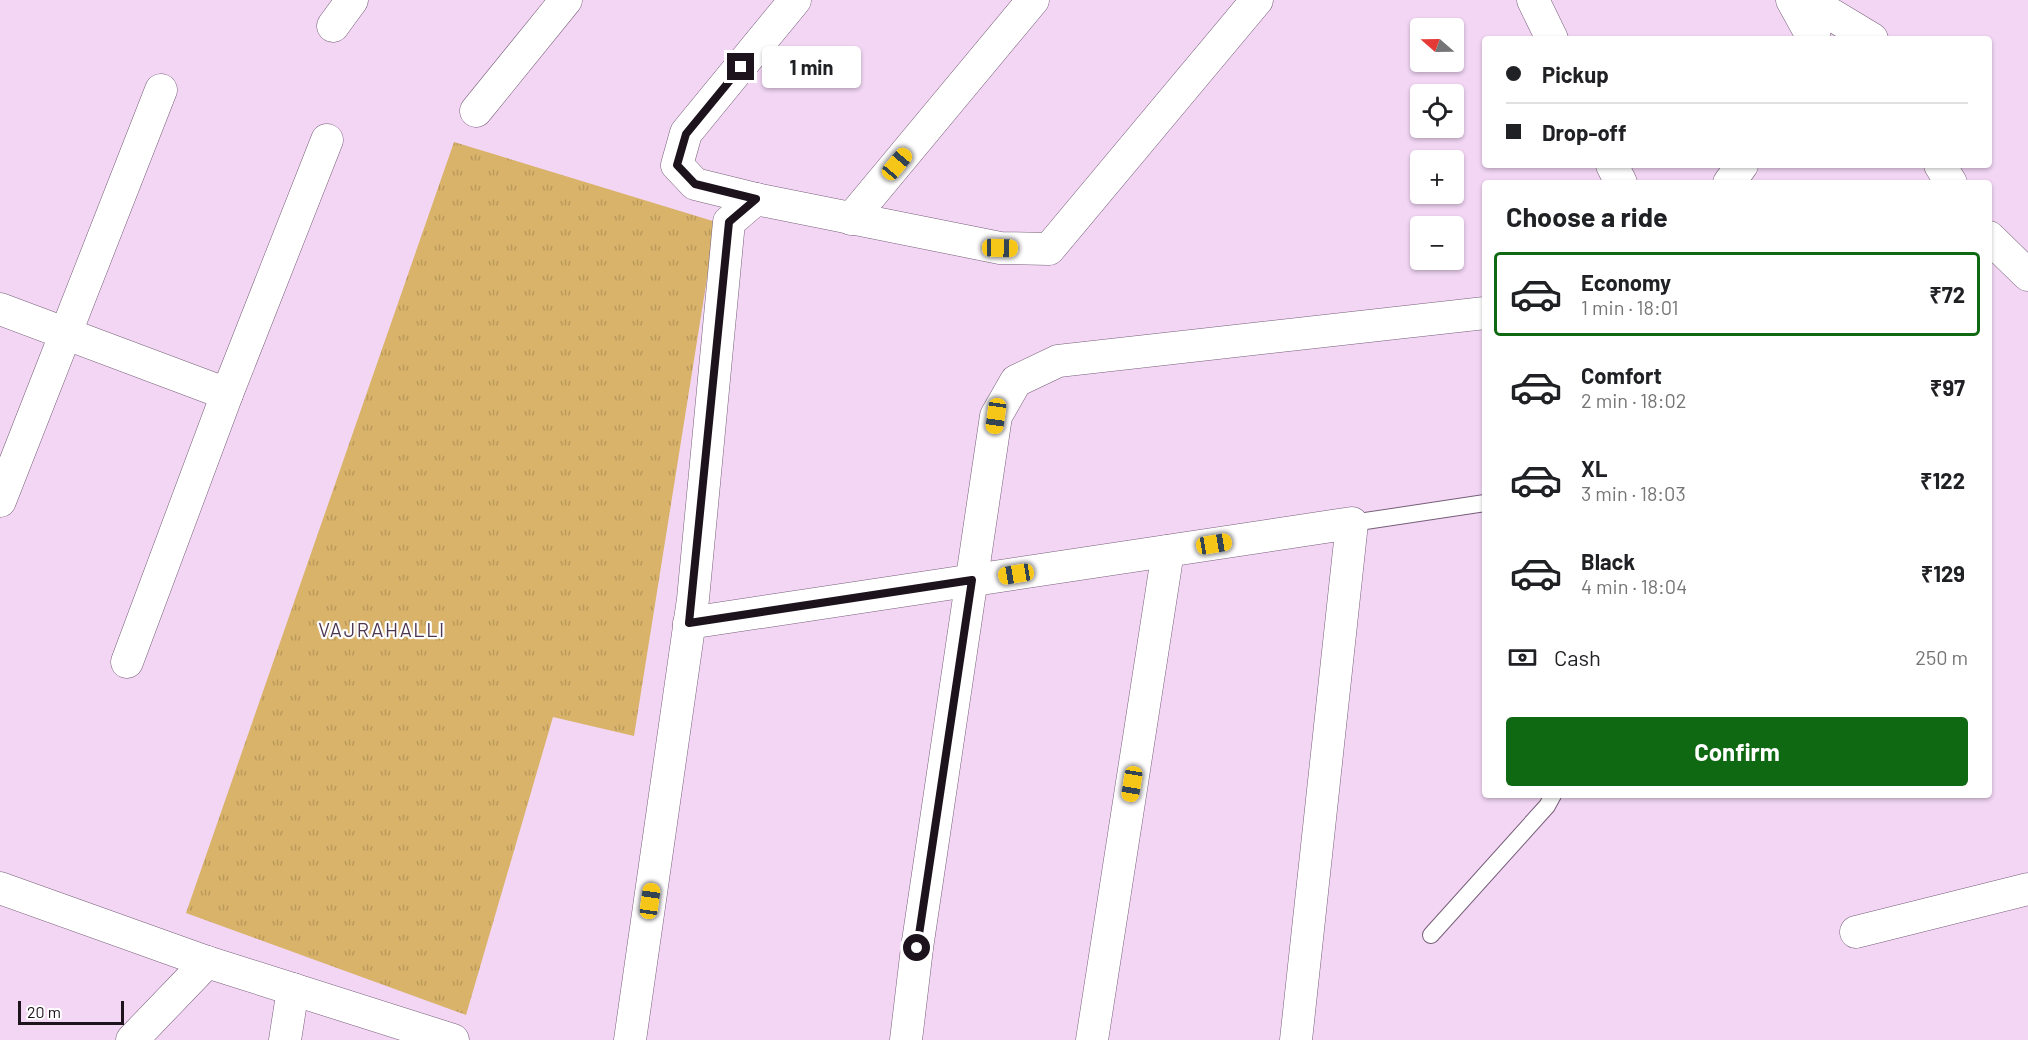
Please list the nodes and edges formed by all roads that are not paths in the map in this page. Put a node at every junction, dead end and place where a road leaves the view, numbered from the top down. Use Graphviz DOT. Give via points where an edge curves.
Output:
graph roads {
  1 [pos="352,0"];
  2 [pos="566,0"];
  3 [pos="795,0"];
  4 [pos="1033,0"];
  5 [pos="1257,0"];
  6 [pos="1533,0"];
  7 [pos="1812,2"];
  8 [pos="333,26"];
  9 [pos="1551,36"];
  10 [pos="1813,36"];
  11 [pos="1867,36"];
  12 [pos="160,90"];
  13 [pos="476,111"];
  14 [pos="327,140"];
  15 [pos="756,199"];
  16 [pos="851,219"];
  17 [pos="1992,240"];
  18 [pos="2028,275"];
  19 [pos="0,309"];
  20 [pos="1482,314"];
  21 [pos="65,334"];
  22 [pos="227,394"];
  23 [pos="0,501"];
  24 [pos="1482,503"];
  25 [pos="1352,523"];
  26 [pos="1168,551"];
  27 [pos="972,580"];
  28 [pos="689,623"];
  29 [pos="127,663"];
  30 [pos="1551,798"];
  31 [pos="0,888"];
  32 [pos="2028,889"];
  33 [pos="1856,932"];
  34 [pos="1431,935"];
  35 [pos="207,962"];
  36 [pos="292,989"];
  37 [pos="132,1040"];
  38 [pos="285,1040"];
  39 [pos="453,1040"];
  40 [pos="630,1040"];
  41 [pos="906,1040"];
  42 [pos="1092,1040"];
  43 [pos="1296,1040"];
  1 -- 8 [label="street"];
  2 -- 13 [label="street"];
  3 -- 15 [label="street" via="686,134 677,165 695,184"];
  4 -- 16 [label="street"];
  5 -- 16 [label="street" via="1049,249 1000,248"];
  6 -- 9 [label="street"];
  7 -- 10 [label="street"];
  7 -- 11 [label="street"];
  12 -- 21 [label="street"];
  14 -- 22 [label="street"];
  15 -- 16 [label="street"];
  15 -- 28 [label="street" via="729,222"];
  17 -- 18 [label="street"];
  19 -- 21 [label="street"];
  20 -- 27 [label="street" via="1058,361 1016,381 996,416"];
  21 -- 22 [label="street"];
  21 -- 23 [label="street"];
  22 -- 29 [label="street"];
  24 -- 25 [label="lane"];
  25 -- 26 [label="street"];
  25 -- 43 [label="street"];
  26 -- 27 [label="street"];
  26 -- 42 [label="street"];
  27 -- 28 [label="street"];
  27 -- 41 [label="street"];
  28 -- 40 [label="street"];
  30 -- 34 [label="lane"];
  31 -- 35 [label="street"];
  32 -- 33 [label="street"];
  35 -- 36 [label="street"];
  35 -- 37 [label="street"];
  36 -- 38 [label="street"];
  36 -- 39 [label="street"];
}
